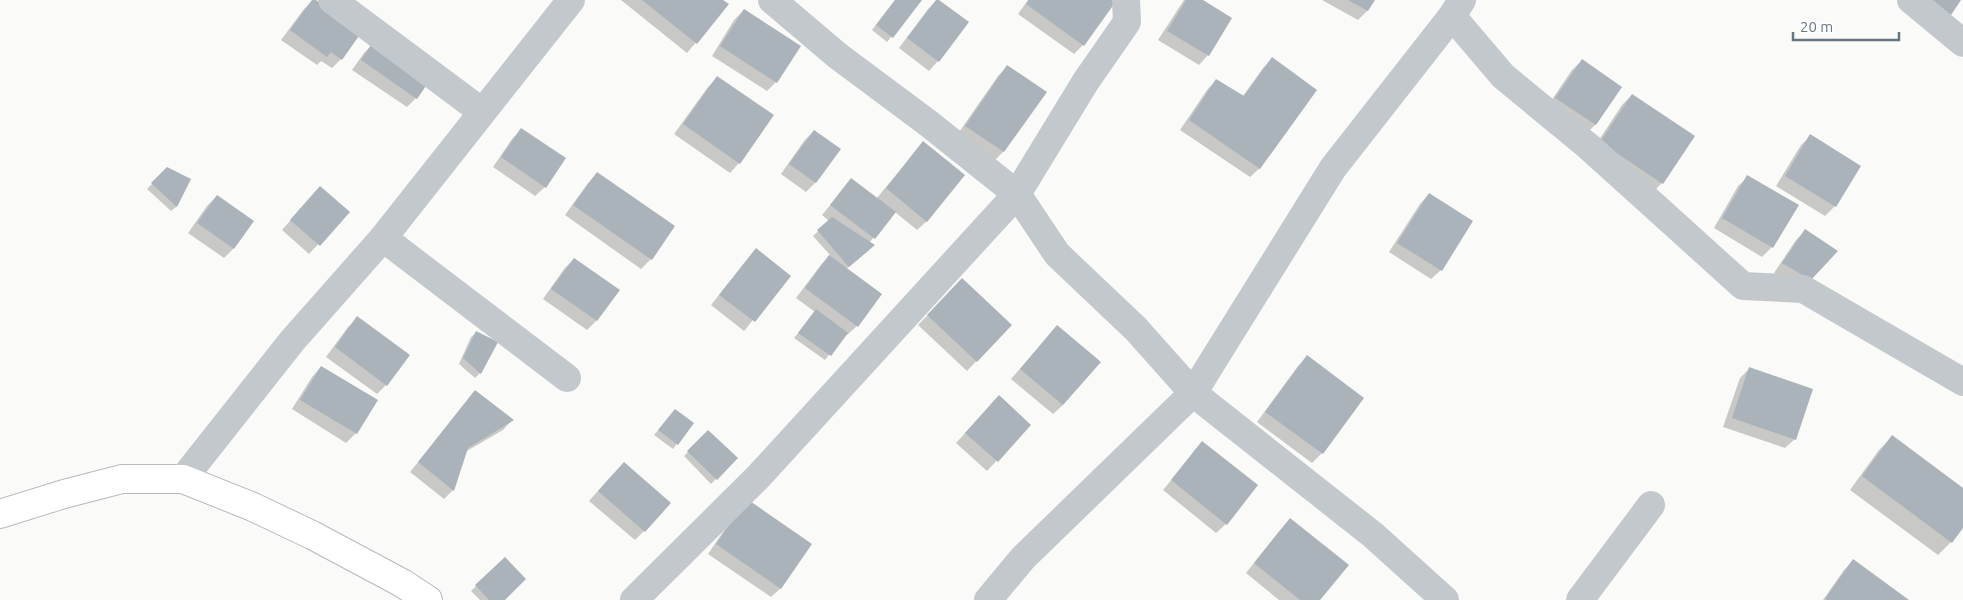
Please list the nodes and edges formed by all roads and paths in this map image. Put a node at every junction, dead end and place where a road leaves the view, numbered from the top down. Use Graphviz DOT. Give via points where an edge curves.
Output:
graph roads {
  1 [pos="332,0"];
  2 [pos="571,0"];
  3 [pos="772,0"];
  4 [pos="1126,0"];
  5 [pos="1911,0"];
  6 [pos="1457,8"];
  7 [pos="1963,43"];
  8 [pos="481,112"];
  9 [pos="1017,194"];
  10 [pos="384,238"];
  11 [pos="567,378"];
  12 [pos="1963,382"];
  13 [pos="1193,393"];
  14 [pos="183,479"];
  15 [pos="1651,505"];
  16 [pos="0,514"];
  17 [pos="428,600"];
  18 [pos="634,600"];
  19 [pos="988,600"];
  20 [pos="1446,600"];
  21 [pos="1580,600"];
  1 -- 8 [label="street"];
  2 -- 8 [label="street"];
  3 -- 9 [label="street" via="838,56"];
  4 -- 9 [label="street" via="1126,22"];
  5 -- 7 [label="street"];
  6 -- 12 [label="street" via="1503,76 1588,146 1743,286 1804,289"];
  6 -- 13 [label="street" via="1333,168"];
  8 -- 10 [label="street"];
  9 -- 13 [label="street" via="1057,254 1136,329"];
  9 -- 18 [label="street" via="758,478"];
  10 -- 11 [label="street"];
  10 -- 14 [label="street" via="292,342"];
  13 -- 19 [label="street" via="1023,558"];
  13 -- 20 [label="street" via="1373,535"];
  14 -- 16 [label="main road" via="122,479"];
  14 -- 17 [label="main road" via="312,535"];
  15 -- 21 [label="street"];
}
